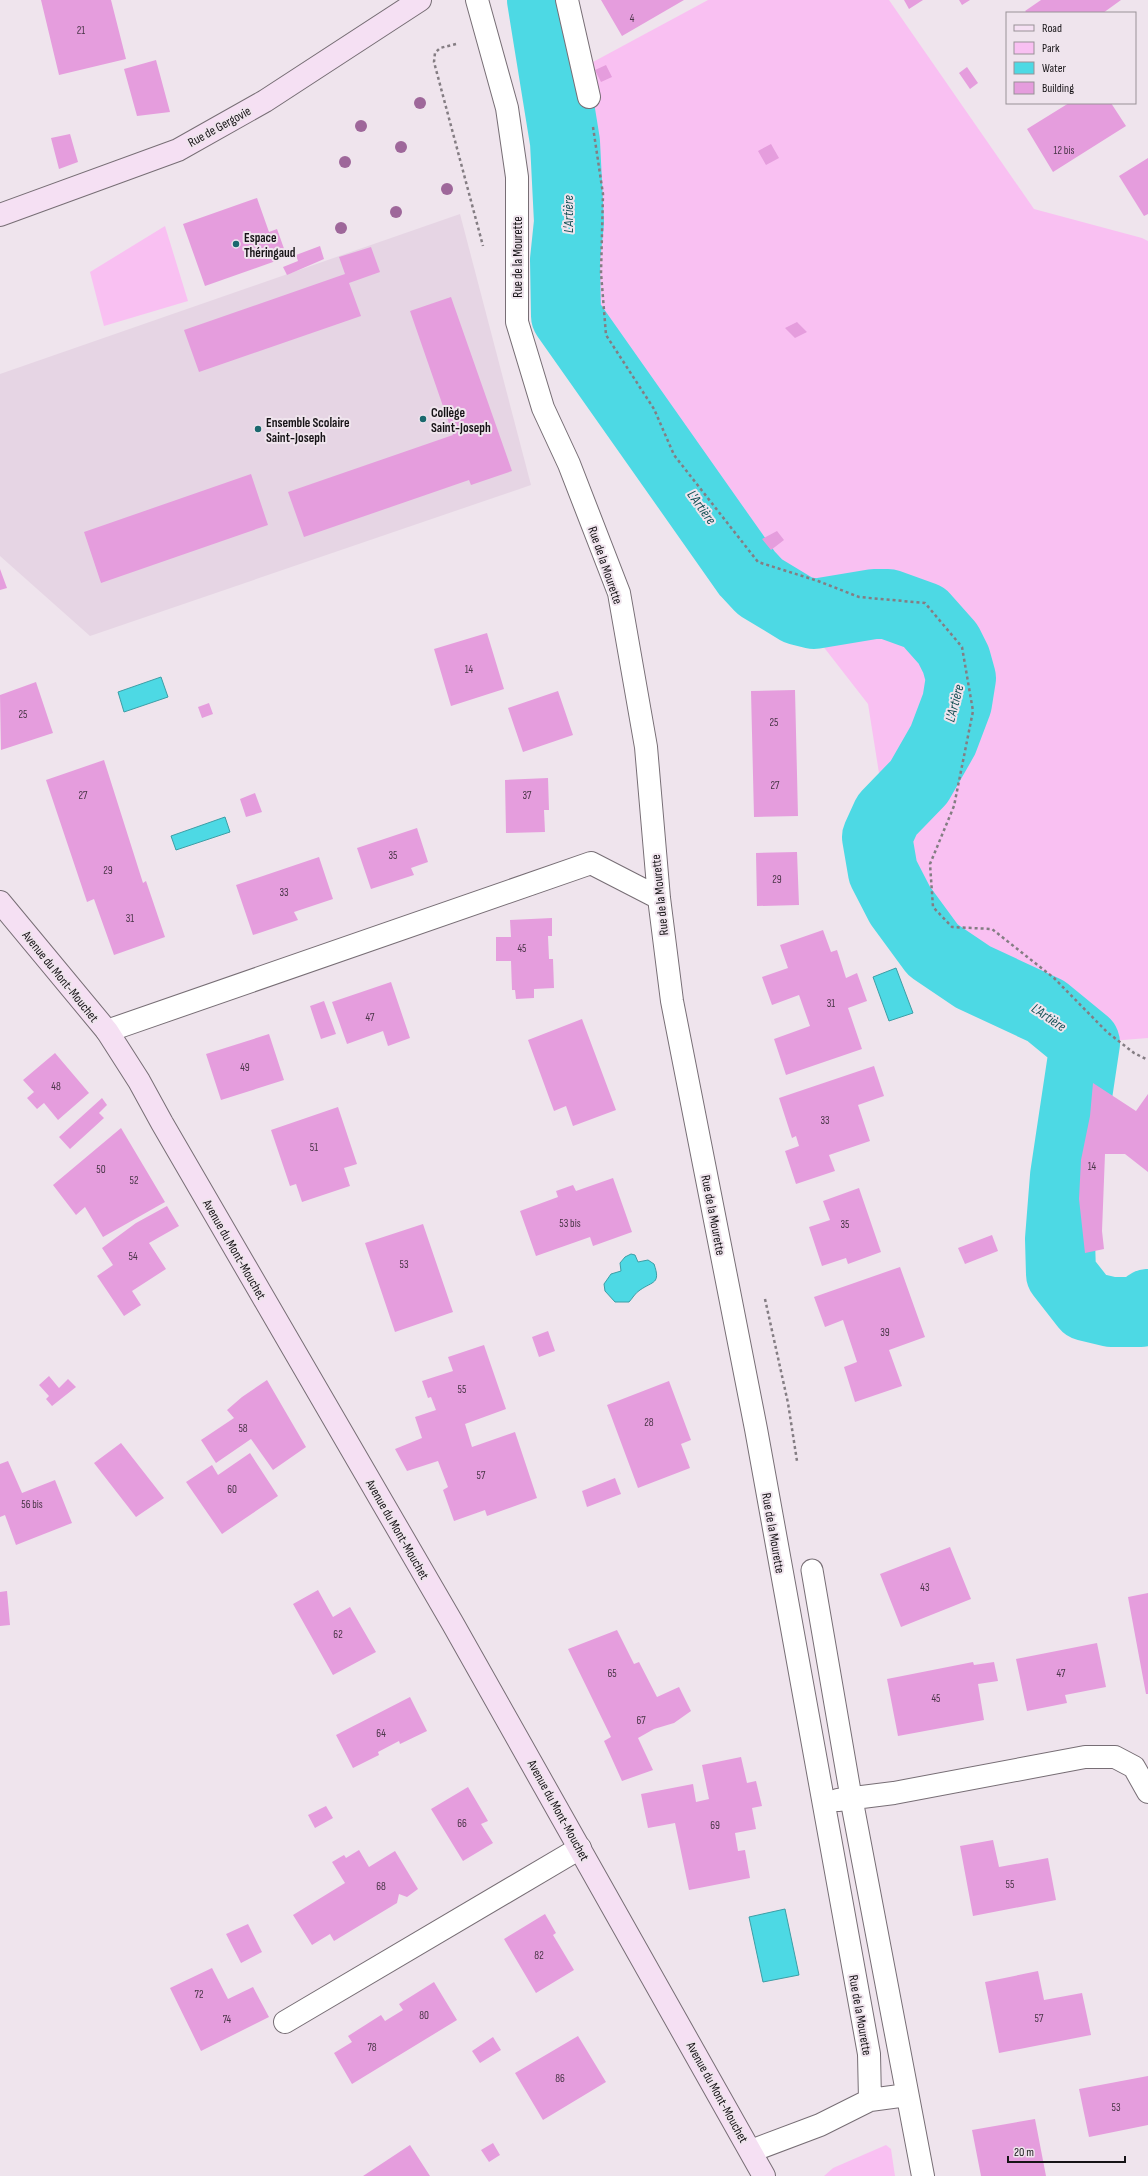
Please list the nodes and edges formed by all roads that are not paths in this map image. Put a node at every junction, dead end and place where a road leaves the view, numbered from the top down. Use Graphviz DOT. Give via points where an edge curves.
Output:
graph roads {
  1 [pos="420,0"];
  2 [pos="477,0"];
  3 [pos="567,0"];
  4 [pos="589,97"];
  5 [pos="0,215"];
  6 [pos="659,898"];
  7 [pos="0,902"];
  8 [pos="107,1031"];
  9 [pos="812,1570"];
  10 [pos="1148,1792"];
  11 [pos="851,1797"];
  12 [pos="823,1803"];
  13 [pos="580,1848"];
  14 [pos="285,2022"];
  15 [pos="908,2095"];
  16 [pos="870,2100"];
  17 [pos="751,2151"];
  18 [pos="764,2176"];
  19 [pos="923,2176"];
  1 -- 5 [label="main road, Rue de Gergovie" via="264,101 178,150"];
  2 -- 6 [label="street, Rue de la Mourette" via="507,108 517,177 517,322 543,408 569,464 619,593 646,747"];
  3 -- 4 [label="street"];
  6 -- 8 [label="street" via="591,864"];
  6 -- 12 [label="street, Rue de la Mourette" via="672,1001 756,1429"];
  7 -- 8 [label="main road, Avenue du Mont-Mouchet"];
  8 -- 13 [label="main road, Avenue du Mont-Mouchet" via="139,1081"];
  9 -- 11 [label="lane"];
  10 -- 11 [label="street" via="1134,1766 1115,1757 1085,1757 894,1793"];
  11 -- 12 [label="street"];
  11 -- 15 [label="street"];
  12 -- 16 [label="street, Rue de la Mourette" via="869,2054"];
  13 -- 14 [label="street"];
  13 -- 17 [label="main road, Avenue du Mont-Mouchet"];
  15 -- 16 [label="street"];
  15 -- 19 [label="street"];
  16 -- 17 [label="street" via="820,2125"];
  17 -- 18 [label="main road, Avenue du Mont-Mouchet"];
}
